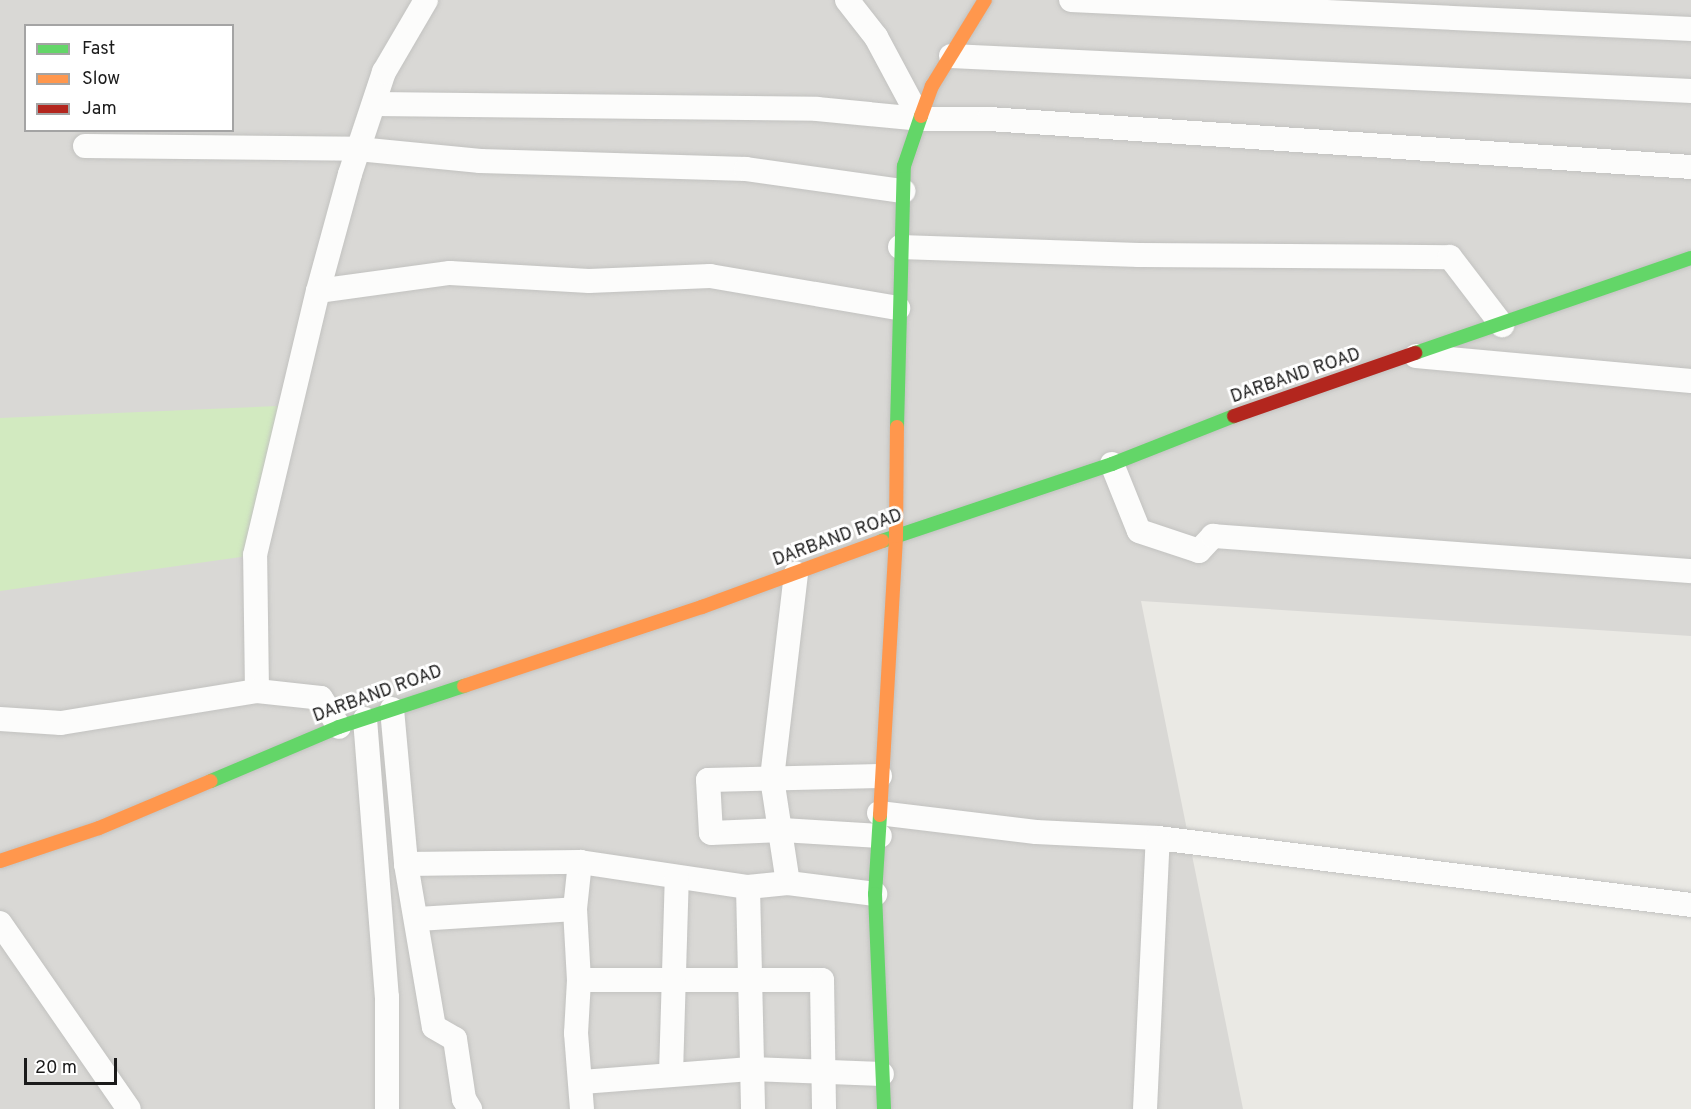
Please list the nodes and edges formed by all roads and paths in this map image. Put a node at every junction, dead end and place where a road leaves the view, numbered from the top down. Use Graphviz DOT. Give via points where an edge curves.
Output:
graph roads {
  1 [pos="426,0"];
  2 [pos="847,0"];
  3 [pos="985,0"];
  4 [pos="1071,0"];
  5 [pos="1691,28"];
  6 [pos="951,56"];
  7 [pos="1691,91"];
  8 [pos="374,104"];
  9 [pos="920,119"];
  10 [pos="85,146"];
  11 [pos="358,149"];
  12 [pos="1691,167"];
  13 [pos="903,191"];
  14 [pos="900,247"];
  15 [pos="1691,258"];
  16 [pos="318,291"];
  17 [pos="898,308"];
  18 [pos="1502,325"];
  19 [pos="1413,356"];
  20 [pos="1691,381"];
  21 [pos="1112,464"];
  22 [pos="896,536"];
  23 [pos="1691,571"];
  24 [pos="796,573"];
  25 [pos="256,692"];
  26 [pos="392,709"];
  27 [pos="0,719"];
  28 [pos="365,719"];
  29 [pos="339,727"];
  30 [pos="880,776"];
  31 [pos="772,778"];
  32 [pos="879,813"];
  33 [pos="782,830"];
  34 [pos="880,836"];
  35 [pos="1158,838"];
  36 [pos="0,861"];
  37 [pos="580,862"];
  38 [pos="406,864"];
  39 [pos="677,877"];
  40 [pos="788,882"];
  41 [pos="748,887"];
  42 [pos="875,894"];
  43 [pos="1691,905"];
  44 [pos="575,909"];
  45 [pos="418,919"];
  46 [pos="0,923"];
  47 [pos="579,980"];
  48 [pos="674,980"];
  49 [pos="749,981"];
  50 [pos="751,1069"];
  51 [pos="824,1072"];
  52 [pos="671,1074"];
  53 [pos="882,1074"];
  54 [pos="582,1082"];
  55 [pos="129,1109"];
  56 [pos="387,1109"];
  57 [pos="470,1109"];
  58 [pos="582,1109"];
  59 [pos="753,1109"];
  60 [pos="824,1109"];
  61 [pos="884,1109"];
  62 [pos="1145,1109"];
  1 -- 8 [label="street" via="384,72"];
  2 -- 9 [label="street" via="876,37"];
  3 -- 6 [label="main road"];
  4 -- 5 [label="street"];
  6 -- 7 [label="street"];
  6 -- 9 [label="main road" via="932,86"];
  8 -- 9 [label="street" via="817,109"];
  8 -- 11 [label="street"];
  9 -- 12 [label="street" via="989,119"];
  9 -- 13 [label="main road" via="904,166"];
  10 -- 11 [label="street"];
  11 -- 13 [label="street" via="480,161 746,169"];
  11 -- 16 [label="street"];
  13 -- 14 [label="main road"];
  14 -- 17 [label="main road"];
  14 -- 18 [label="street" via="1139,255 1450,257"];
  15 -- 18 [label="main road, DARBAND ROAD"];
  16 -- 17 [label="street" via="450,273 589,281 710,276"];
  16 -- 25 [label="street" via="255,555"];
  17 -- 22 [label="main road"];
  18 -- 19 [label="main road, DARBAND ROAD"];
  19 -- 20 [label="street"];
  19 -- 21 [label="main road, DARBAND ROAD" via="1176,436"];
  21 -- 22 [label="main road, DARBAND ROAD"];
  21 -- 23 [label="street" via="1139,531 1199,551 1213,537"];
  22 -- 24 [label="main road, DARBAND ROAD"];
  22 -- 30 [label="main road"];
  24 -- 26 [label="main road, DARBAND ROAD"];
  24 -- 31 [label="street"];
  25 -- 27 [label="street" via="61,723"];
  25 -- 29 [label="street" via="321,698"];
  26 -- 28 [label="main road, DARBAND ROAD"];
  26 -- 38 [label="street"];
  28 -- 29 [label="main road, DARBAND ROAD"];
  28 -- 56 [label="street" via="387,997"];
  29 -- 36 [label="main road, DARBAND ROAD" via="99,828"];
  30 -- 31 [label="street"];
  30 -- 32 [label="main road"];
  31 -- 33 [label="street"];
  31 -- 33 [label="street" via="708,780 711,833"];
  32 -- 34 [label="main road"];
  32 -- 35 [label="street" via="1036,832"];
  33 -- 34 [label="street"];
  33 -- 40 [label="street"];
  34 -- 42 [label="main road"];
  35 -- 43 [label="street"];
  35 -- 62 [label="street" via="1143,1078"];
  37 -- 38 [label="street"];
  37 -- 39 [label="street"];
  37 -- 44 [label="street"];
  38 -- 45 [label="street"];
  39 -- 41 [label="street"];
  39 -- 48 [label="street"];
  40 -- 41 [label="street"];
  40 -- 42 [label="street"];
  41 -- 49 [label="street"];
  42 -- 53 [label="main road"];
  44 -- 45 [label="street"];
  44 -- 47 [label="street"];
  45 -- 57 [label="street" via="435,1027 455,1038 464,1099"];
  46 -- 55 [label="street"];
  47 -- 48 [label="street"];
  47 -- 54 [label="street" via="576,1033"];
  48 -- 49 [label="street"];
  48 -- 52 [label="street"];
  49 -- 50 [label="street"];
  49 -- 51 [label="street" via="822,980"];
  50 -- 51 [label="street"];
  50 -- 52 [label="street"];
  50 -- 59 [label="street"];
  51 -- 53 [label="street"];
  51 -- 60 [label="street"];
  52 -- 54 [label="street"];
  53 -- 61 [label="main road"];
  54 -- 58 [label="street"];
}
